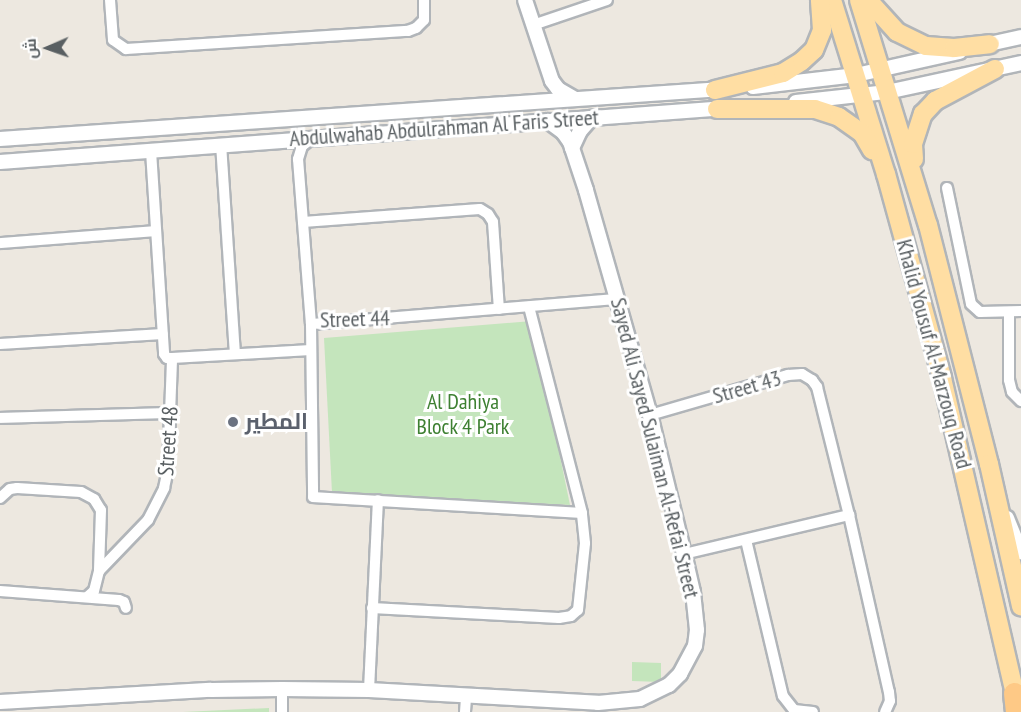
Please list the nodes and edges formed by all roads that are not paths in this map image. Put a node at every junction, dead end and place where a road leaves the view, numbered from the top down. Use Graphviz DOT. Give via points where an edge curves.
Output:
graph roads {
  1 [pos="110,0"];
  2 [pos="424,0"];
  3 [pos="525,0"];
  4 [pos="607,0"];
  5 [pos="820,0"];
  6 [pos="832,0"];
  7 [pos="859,0"];
  8 [pos="868,0"];
  9 [pos="594,2"];
  10 [pos="533,26"];
  11 [pos="1021,37"];
  12 [pos="990,44"];
  13 [pos="1021,63"];
  14 [pos="995,69"];
  15 [pos="548,71"];
  16 [pos="880,71"];
  17 [pos="856,75"];
  18 [pos="715,90"];
  19 [pos="887,92"];
  20 [pos="662,94"];
  21 [pos="642,95"];
  22 [pos="862,95"];
  23 [pos="576,99"];
  24 [pos="533,102"];
  25 [pos="717,109"];
  26 [pos="662,112"];
  27 [pos="643,113"];
  28 [pos="592,117"];
  29 [pos="548,121"];
  30 [pos="246,122"];
  31 [pos="220,124"];
  32 [pos="312,138"];
  33 [pos="0,139"];
  34 [pos="282,140"];
  35 [pos="250,142"];
  36 [pos="221,144"];
  37 [pos="572,148"];
  38 [pos="151,151"];
  39 [pos="298,159"];
  40 [pos="0,162"];
  41 [pos="886,174"];
  42 [pos="915,176"];
  43 [pos="947,188"];
  44 [pos="303,222"];
  45 [pos="155,231"];
  46 [pos="0,243"];
  47 [pos="617,299"];
  48 [pos="529,307"];
  49 [pos="499,309"];
  50 [pos="1021,311"];
  51 [pos="1009,312"];
  52 [pos="311,324"];
  53 [pos="163,334"];
  54 [pos="0,344"];
  55 [pos="311,350"];
  56 [pos="235,354"];
  57 [pos="172,358"];
  58 [pos="1021,401"];
  59 [pos="171,413"];
  60 [pos="650,415"];
  61 [pos="0,418"];
  62 [pos="989,464"];
  63 [pos="0,498"];
  64 [pos="378,500"];
  65 [pos="582,513"];
  66 [pos="849,515"];
  67 [pos="746,540"];
  68 [pos="1021,552"];
  69 [pos="684,554"];
  70 [pos="99,571"];
  71 [pos="0,591"];
  72 [pos="87,597"];
  73 [pos="1021,606"];
  74 [pos="126,608"];
  75 [pos="372,608"];
  76 [pos="282,689"];
  77 [pos="369,690"];
  78 [pos="466,696"];
  79 [pos="0,702"];
  80 [pos="1016,706"];
  81 [pos="598,707"];
  82 [pos="282,712"];
  83 [pos="465,712"];
  84 [pos="813,712"];
  85 [pos="885,712"];
  1 -- 2 [label="street" via="113,40 126,49 408,31 424,20"];
  3 -- 10 [label="street"];
  4 -- 9 [label="street"];
  5 -- 18 [label="main road" via="822,30 814,50 802,61 783,73"];
  6 -- 17 [label="main road, Khalid Yousuf Al-Marzouq Road"];
  7 -- 16 [label="main road, Khalid Yousuf Al-Marzouq Road"];
  8 -- 12 [label="main road" via="897,32 926,46"];
  9 -- 10 [label="street"];
  10 -- 15 [label="street"];
  11 -- 12 [label="street, Abdulwahab Abdulrahman Al Faris Street"];
  12 -- 16 [label="street, Abdulwahab Abdulrahman Al Faris Street"];
  13 -- 14 [label="street, Abdulwahab Abdulrahman Al Faris Street"];
  14 -- 19 [label="street, Abdulwahab Abdulrahman Al Faris Street"];
  14 -- 42 [label="main road" via="935,101 923,114 913,144"];
  15 -- 23 [label="street" via="558,89"];
  15 -- 24 [label="street" via="541,93"];
  16 -- 17 [label="street, Abdulwahab Abdulrahman Al Faris Street"];
  16 -- 19 [label="main road, Khalid Yousuf Al-Marzouq Road"];
  17 -- 18 [label="street, Abdulwahab Abdulrahman Al Faris Street"];
  17 -- 22 [label="main road, Khalid Yousuf Al-Marzouq Road"];
  18 -- 20 [label="street, Abdulwahab Abdulrahman Al Faris Street"];
  19 -- 22 [label="street, Abdulwahab Abdulrahman Al Faris Street"];
  19 -- 42 [label="main road, Khalid Yousuf Al-Marzouq Road"];
  20 -- 21 [label="street, Abdulwahab Abdulrahman Al Faris Street"];
  20 -- 26 [label="street" via="658,101"];
  21 -- 23 [label="street, Abdulwahab Abdulrahman Al Faris Street"];
  21 -- 27 [label="street" via="647,106"];
  22 -- 25 [label="street, Abdulwahab Abdulrahman Al Faris Street"];
  22 -- 41 [label="main road, Khalid Yousuf Al-Marzouq Road"];
  23 -- 24 [label="street, Abdulwahab Abdulrahman Al Faris Street"];
  24 -- 30 [label="street, Abdulwahab Abdulrahman Al Faris Street"];
  25 -- 26 [label="street, Abdulwahab Abdulrahman Al Faris Street"];
  25 -- 41 [label="main road" via="815,109 839,117 862,133"];
  26 -- 27 [label="street, Abdulwahab Abdulrahman Al Faris Street"];
  27 -- 28 [label="street, Abdulwahab Abdulrahman Al Faris Street"];
  28 -- 29 [label="street, Abdulwahab Abdulrahman Al Faris Street"];
  28 -- 37 [label="street"];
  29 -- 32 [label="street, Abdulwahab Abdulrahman Al Faris Street"];
  29 -- 37 [label="street, Sayed Ali Sayed Sulaiman Al-Refai Street" via="563,132"];
  30 -- 31 [label="street, Abdulwahab Abdulrahman Al Faris Street"];
  30 -- 35 [label="street" via="239,131 242,139"];
  31 -- 33 [label="street, Abdulwahab Abdulrahman Al Faris Street"];
  31 -- 36 [label="street" via="227,136"];
  32 -- 34 [label="street, Abdulwahab Abdulrahman Al Faris Street"];
  32 -- 39 [label="street" via="302,146"];
  34 -- 35 [label="street, Abdulwahab Abdulrahman Al Faris Street"];
  34 -- 39 [label="street"];
  35 -- 36 [label="street, Abdulwahab Abdulrahman Al Faris Street"];
  36 -- 38 [label="street, Abdulwahab Abdulrahman Al Faris Street"];
  36 -- 56 [label="street"];
  37 -- 47 [label="street, Sayed Ali Sayed Sulaiman Al-Refai Street"];
  38 -- 40 [label="street, Abdulwahab Abdulrahman Al Faris Street"];
  38 -- 45 [label="street"];
  39 -- 44 [label="street, Street 44"];
  41 -- 80 [label="main road, Khalid Yousuf Al-Marzouq Road" via="942,378"];
  42 -- 62 [label="main road, Khalid Yousuf Al-Marzouq Road"];
  43 -- 51 [label="street" via="971,304 981,312"];
  44 -- 49 [label="street" via="480,209 493,222"];
  44 -- 52 [label="street, Street 44"];
  45 -- 46 [label="street"];
  45 -- 53 [label="street"];
  47 -- 48 [label="street, Street 44"];
  47 -- 60 [label="street, Sayed Ali Sayed Sulaiman Al-Refai Street"];
  48 -- 49 [label="street, Street 44"];
  48 -- 65 [label="street"];
  49 -- 52 [label="street, Street 44"];
  50 -- 51 [label="street"];
  51 -- 58 [label="street" via="1009,380 1012,392"];
  52 -- 55 [label="street"];
  53 -- 54 [label="street"];
  53 -- 57 [label="street" via="164,354"];
  55 -- 56 [label="street"];
  55 -- 64 [label="street" via="313,496"];
  56 -- 57 [label="street"];
  57 -- 59 [label="street, Street 48"];
  59 -- 61 [label="street"];
  59 -- 70 [label="street, Street 48" via="168,470 157,506"];
  60 -- 66 [label="street, Street 43" via="788,375 806,375 817,387"];
  60 -- 69 [label="street, Sayed Ali Sayed Sulaiman Al-Refai Street"];
  62 -- 68 [label="street"];
  62 -- 73 [label="main road, Khalid Yousuf Al-Marzouq Road"];
  63 -- 70 [label="street, Street 48" via="17,488 81,492 94,500 101,510"];
  64 -- 65 [label="street"];
  64 -- 75 [label="street"];
  65 -- 75 [label="street" via="585,543 580,604 575,614 559,618"];
  66 -- 67 [label="street"];
  66 -- 85 [label="street, Street 43" via="889,692"];
  67 -- 69 [label="street"];
  67 -- 84 [label="street" via="783,696 794,710"];
  69 -- 81 [label="street, Sayed Ali Sayed Sulaiman Al-Refai Street" via="697,630 689,661 669,685 655,694"];
  70 -- 72 [label="street, Street 48" via="94,591"];
  71 -- 72 [label="street"];
  72 -- 74 [label="street" via="123,601"];
  75 -- 77 [label="street"];
  76 -- 77 [label="street, Sayed Ali Sayed Sulaiman Al-Refai Street"];
  76 -- 79 [label="street, Sayed Ali Sayed Sulaiman Al-Refai Street"];
  76 -- 82 [label="street"];
  77 -- 78 [label="street, Sayed Ali Sayed Sulaiman Al-Refai Street"];
  78 -- 81 [label="street, Sayed Ali Sayed Sulaiman Al-Refai Street"];
  78 -- 83 [label="street"];
}
